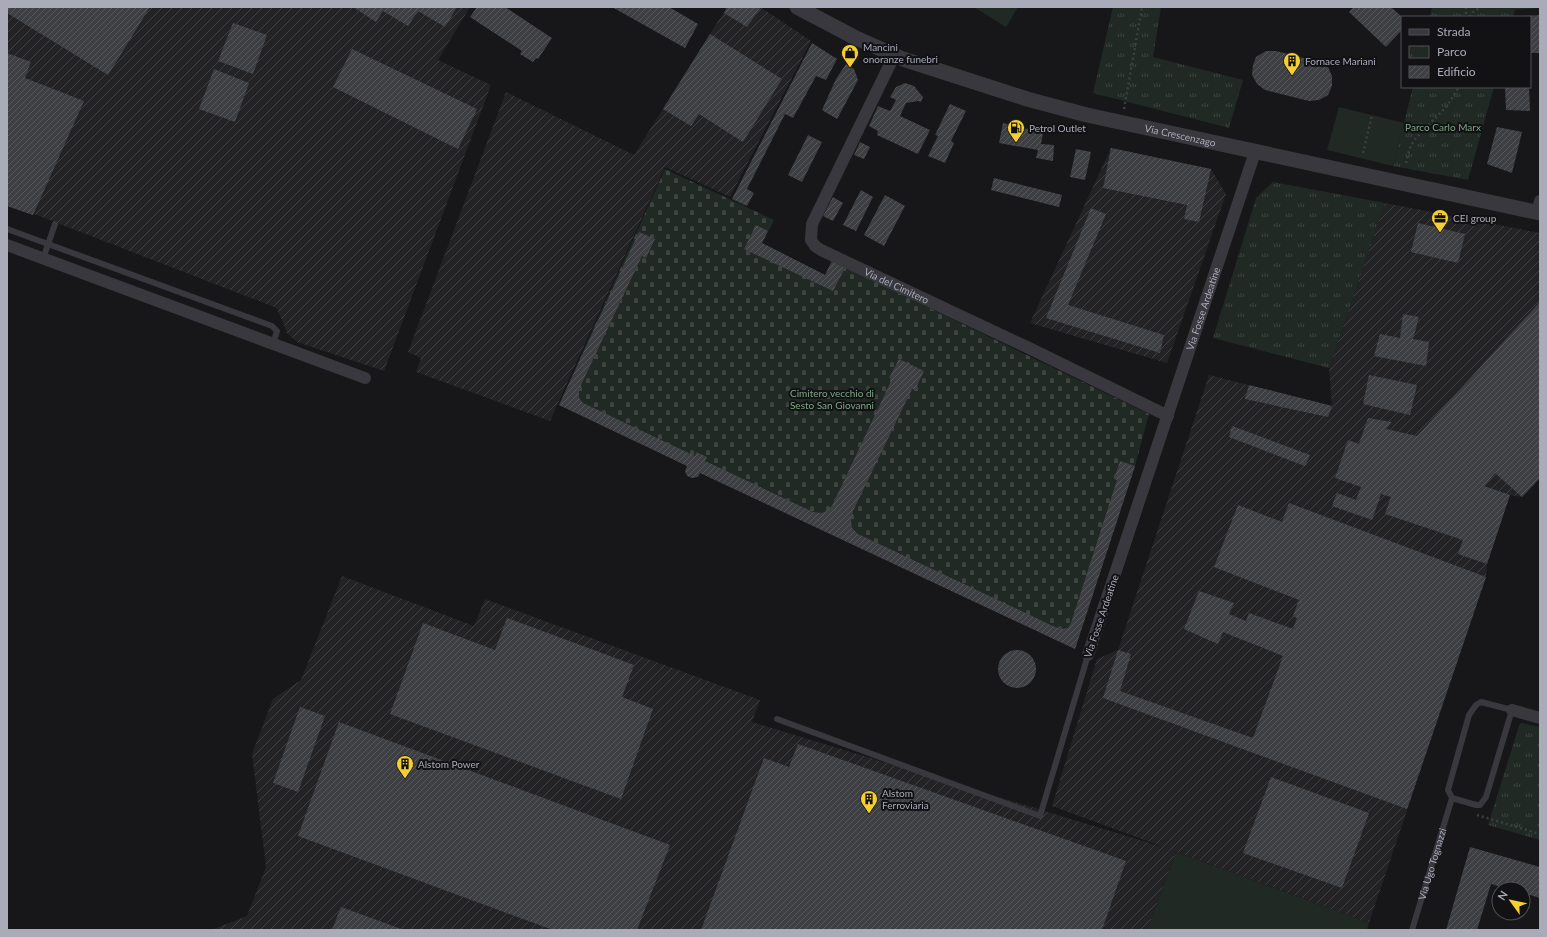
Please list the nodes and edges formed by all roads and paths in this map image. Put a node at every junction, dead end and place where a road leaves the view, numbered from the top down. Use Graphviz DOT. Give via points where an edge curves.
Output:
graph roads {
  1 [pos="797,7"];
  2 [pos="1142,7"];
  3 [pos="1481,7"];
  4 [pos="1471,16"];
  5 [pos="894,56"];
  6 [pos="1458,88"];
  7 [pos="1372,115"];
  8 [pos="1121,122"];
  9 [pos="1255,152"];
  10 [pos="1363,153"];
  11 [pos="1406,163"];
  12 [pos="1539,209"];
  13 [pos="55,224"];
  14 [pos="7,229"];
  15 [pos="48,244"];
  16 [pos="7,245"];
  17 [pos="43,259"];
  18 [pos="273,344"];
  19 [pos="365,378"];
  20 [pos="1168,416"];
  21 [pos="1088,656"];
  22 [pos="1512,710"];
  23 [pos="1540,718"];
  24 [pos="777,719"];
  25 [pos="1452,798"];
  26 [pos="1480,805"];
  27 [pos="1540,834"];
  28 [pos="1412,930"];
  1 -- 5 [label="street, Via Crescenzago" via="830,26"];
  2 -- 8 [label="path"];
  3 -- 4 [label="path"];
  5 -- 8 [label="street, Via Crescenzago" via="1036,102"];
  5 -- 20 [label="street, Via del Cimitero" via="812,224 811,240 815,246"];
  6 -- 11 [label="path" via="1448,106 1416,139 1410,148"];
  7 -- 10 [label="path"];
  8 -- 9 [label="street, Via Crescenzago"];
  9 -- 12 [label="street, Via Crescenzago"];
  9 -- 20 [label="street, Via Fosse Ardeatine"];
  13 -- 15 [label="lane"];
  14 -- 15 [label="lane"];
  15 -- 17 [label="lane"];
  15 -- 18 [label="lane" via="272,326 277,331"];
  16 -- 17 [label="street"];
  17 -- 18 [label="street"];
  18 -- 19 [label="street"];
  20 -- 21 [label="street, Via Fosse Ardeatine"];
  21 -- 24 [label="lane, Via Fosse Ardeatine" via="1040,816"];
  22 -- 23 [label="street, Via Ugo Tognazzi"];
  22 -- 25 [label="lane, Via Ugo Tognazzi" via="1481,702 1472,709 1449,782 1448,790"];
  22 -- 26 [label="lane" via="1486,797"];
  25 -- 26 [label="lane"];
  25 -- 28 [label="lane, Via Ugo Tognazzi"];
  26 -- 27 [label="path" via="1477,815"];
}
